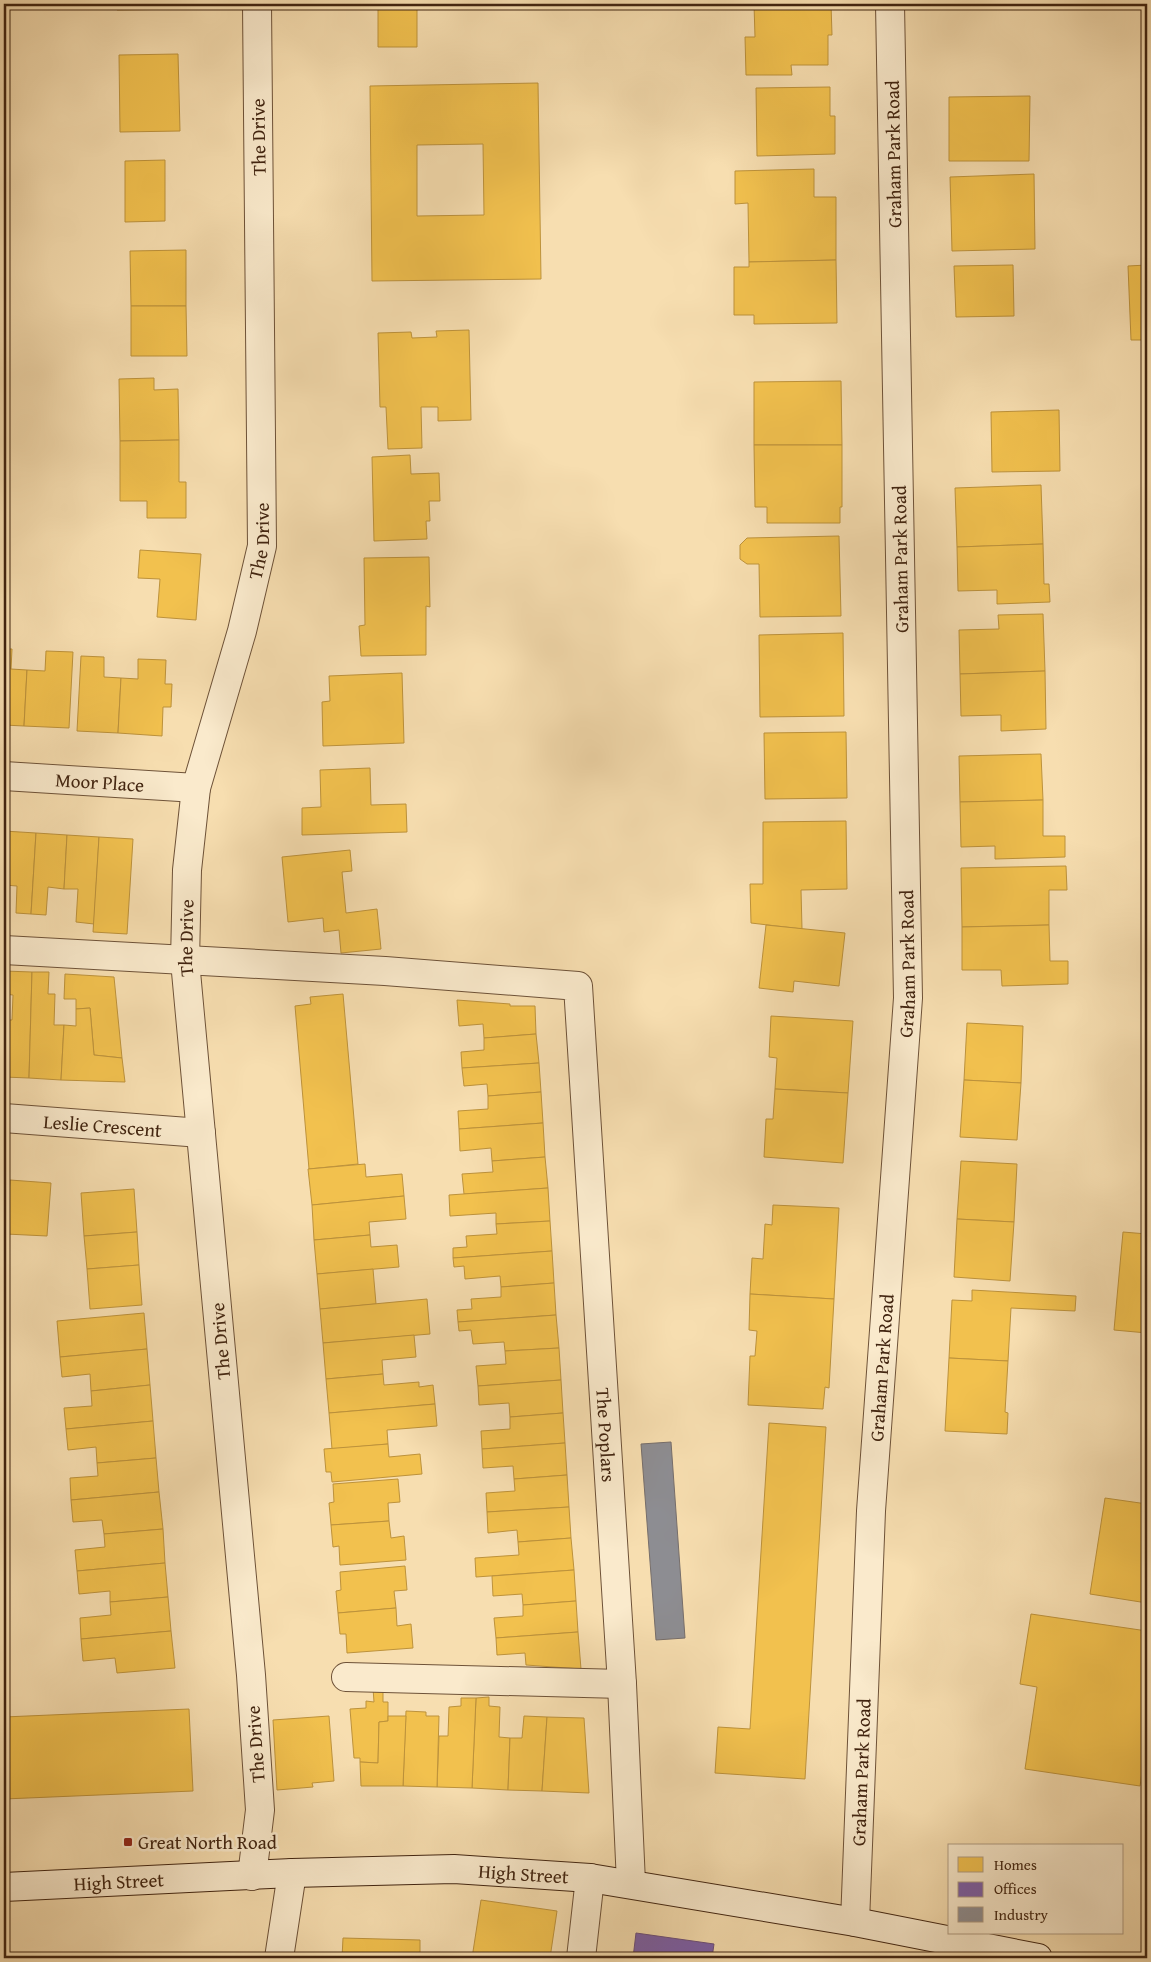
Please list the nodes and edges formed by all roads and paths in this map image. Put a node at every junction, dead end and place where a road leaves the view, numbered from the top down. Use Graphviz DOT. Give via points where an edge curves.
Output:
graph roads {
  1 [pos="257,4"];
  2 [pos="890,4"];
  3 [pos="4,776"];
  4 [pos="196,788"];
  5 [pos="4,950"];
  6 [pos="185,961"];
  7 [pos="4,1118"];
  8 [pos="201,1133"];
  9 [pos="346,1677"];
  10 [pos="622,1684"];
  11 [pos="292,1873"];
  12 [pos="252,1876"];
  13 [pos="590,1878"];
  14 [pos="631,1883"];
  15 [pos="4,1888"];
  16 [pos="855,1922"];
  17 [pos="279,1958"];
  18 [pos="582,1958"];
  19 [pos="1038,1958"];
  1 -- 4 [label="street, The Drive" via="262,546 242,631"];
  2 -- 16 [label="street, Graham Park Road" via="908,998 871,1511"];
  3 -- 4 [label="street, Moor Place"];
  4 -- 6 [label="street, The Drive" via="187,870"];
  5 -- 6 [label="street"];
  6 -- 8 [label="street, The Drive"];
  6 -- 10 [label="street, The Poplars" via="385,971 578,986"];
  7 -- 8 [label="street, Leslie Crescent"];
  8 -- 12 [label="street, The Drive" via="251,1675 260,1810"];
  9 -- 10 [label="street"];
  10 -- 14 [label="street, The Poplars"];
  11 -- 12 [label="street, High Street"];
  11 -- 13 [label="street, High Street" via="454,1869"];
  11 -- 17 [label="street"];
  12 -- 15 [label="street, High Street"];
  13 -- 14 [label="street, High Street"];
  13 -- 18 [label="street"];
  14 -- 16 [label="street, High Street"];
  16 -- 19 [label="street, High Street"];
}
